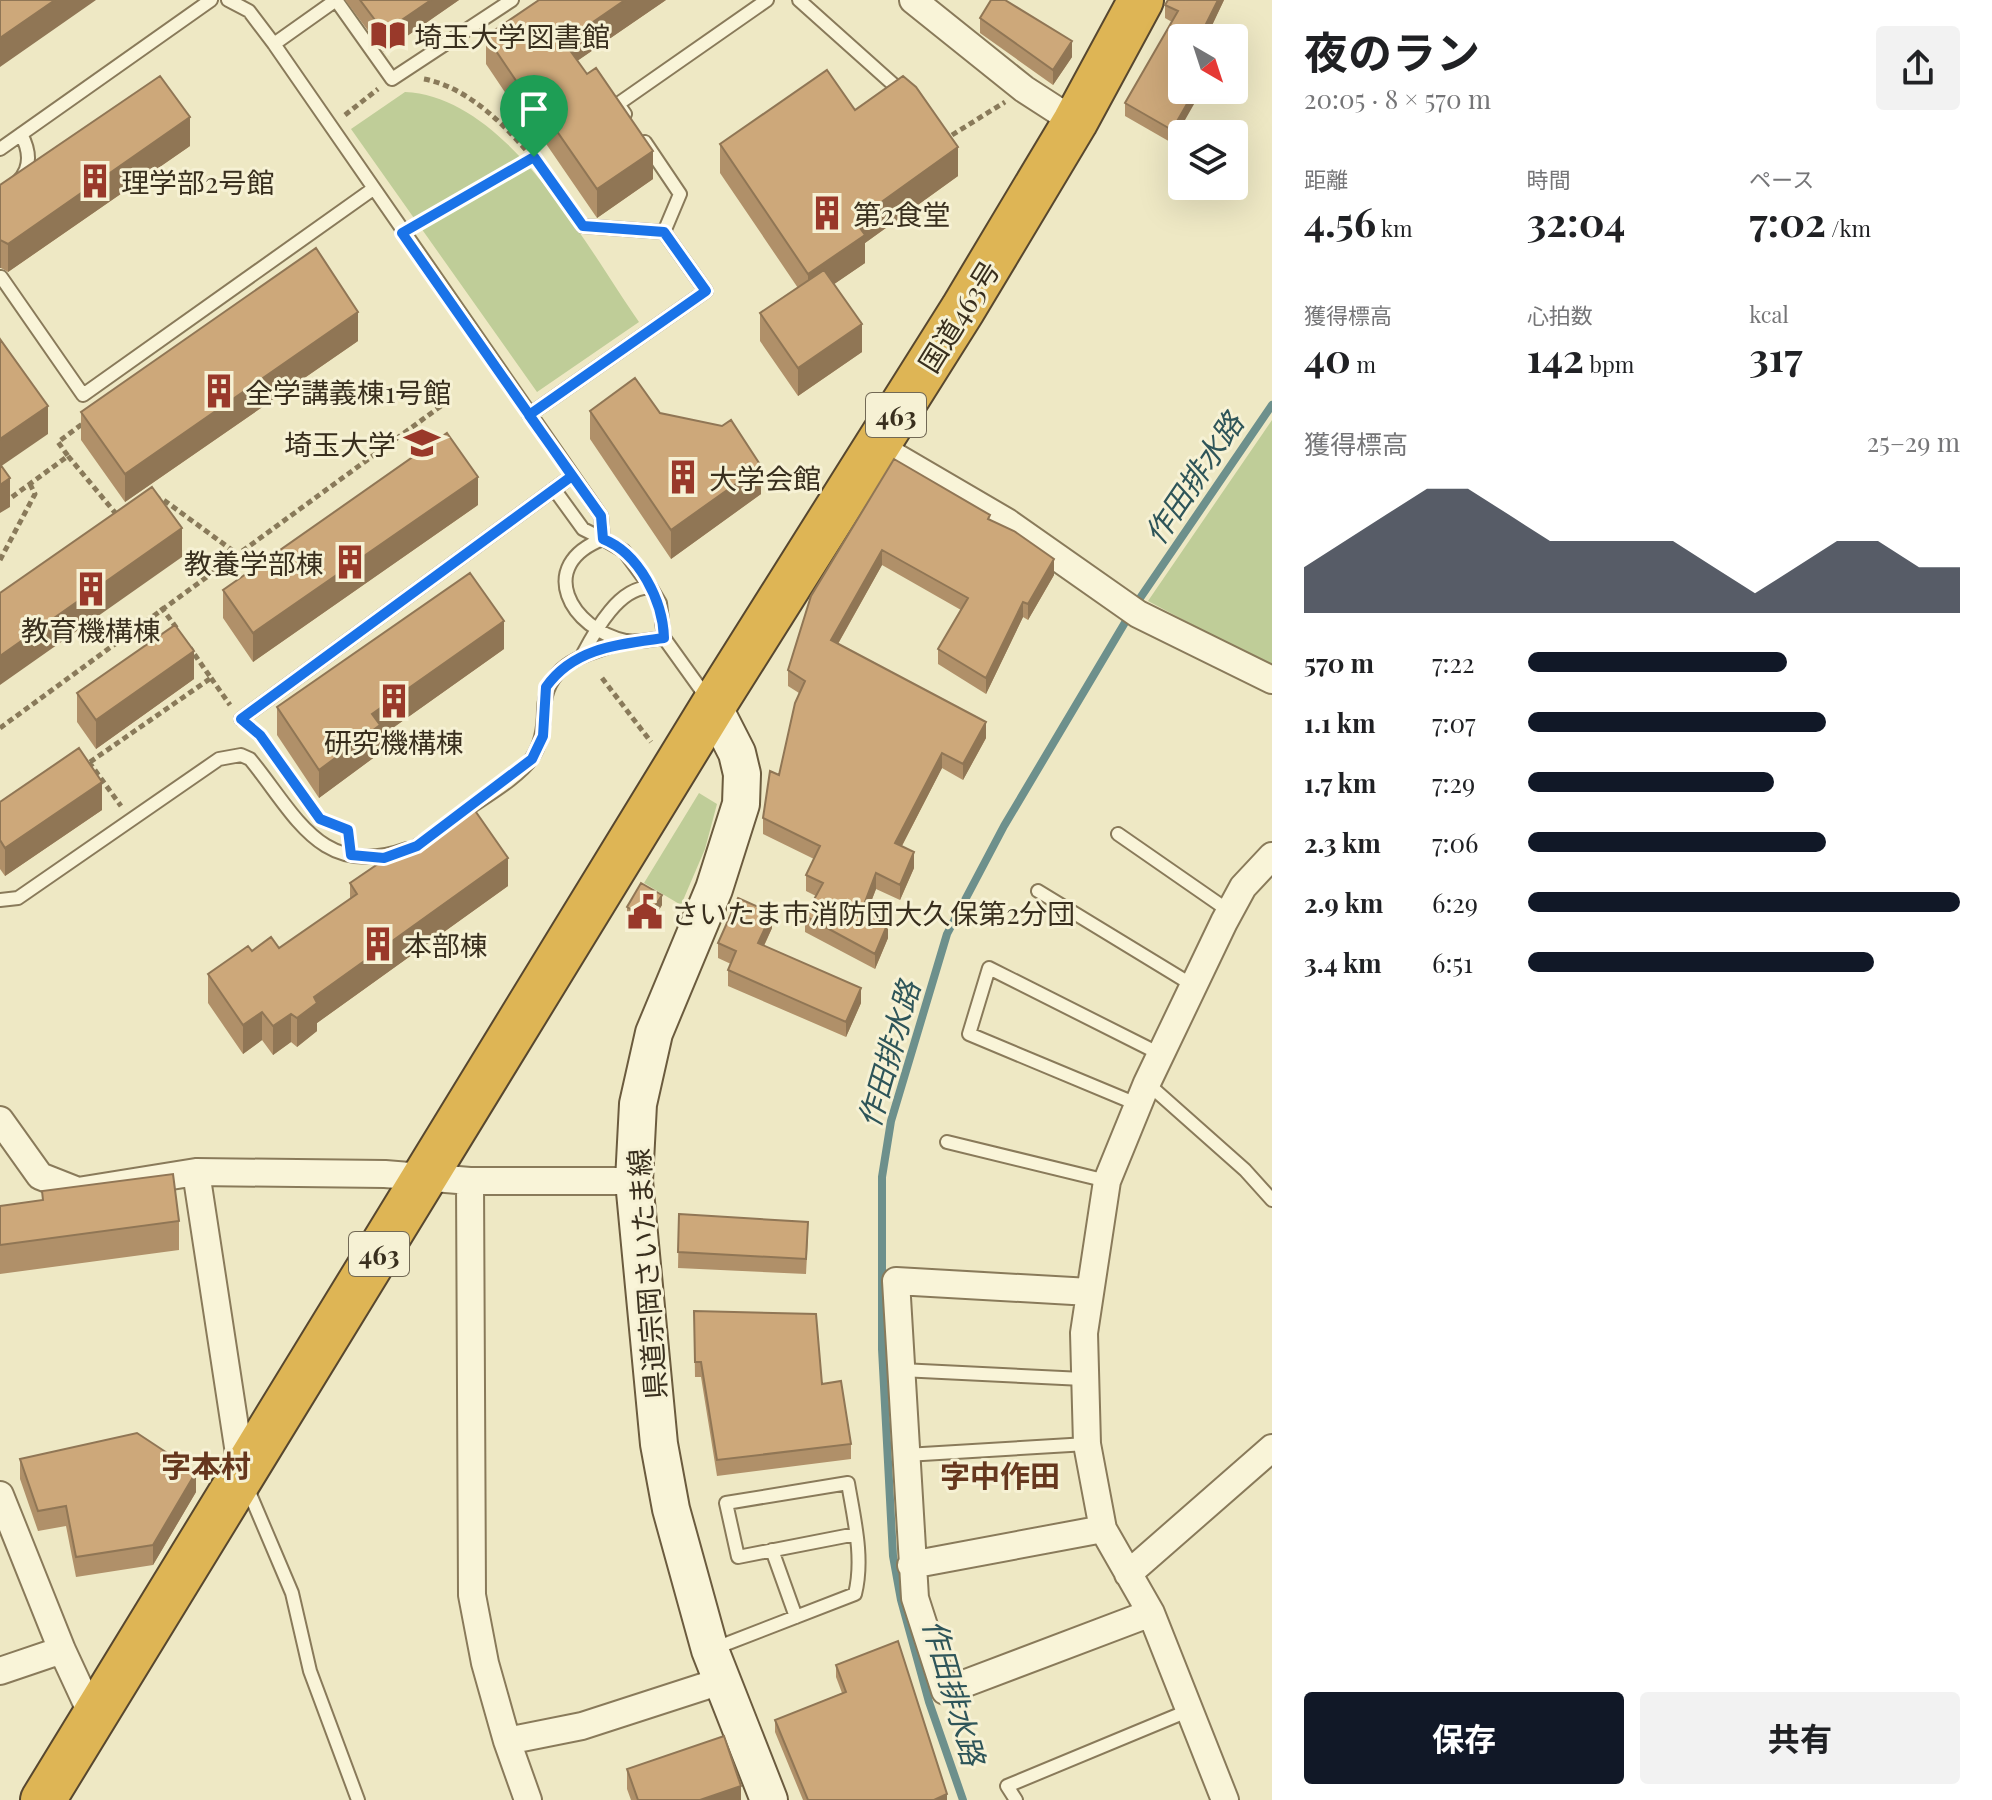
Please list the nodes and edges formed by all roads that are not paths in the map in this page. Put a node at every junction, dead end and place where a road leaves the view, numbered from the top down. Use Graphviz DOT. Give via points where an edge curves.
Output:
graph roads {
  1 [pos="211,0"];
  2 [pos="228,0"];
  3 [pos="336,0"];
  4 [pos="512,0"];
  5 [pos="767,0"];
  6 [pos="799,0"];
  7 [pos="913,0"];
  8 [pos="1141,0"];
  9 [pos="274,44"];
  10 [pos="1075,122"];
  11 [pos="21,134"];
  12 [pos="952,135"];
  13 [pos="0,149"];
  14 [pos="373,189"];
  15 [pos="0,194"];
  16 [pos="583,226"];
  17 [pos="664,232"];
  18 [pos="1,277"];
  19 [pos="529,415"];
  20 [pos="877,446"];
  21 [pos="572,476"];
  22 [pos="554,489"];
  23 [pos="603,539"];
  24 [pos="651,588"];
  25 [pos="596,627"];
  26 [pos="664,638"];
  27 [pos="627,641"];
  28 [pos="583,654"];
  29 [pos="1272,680"];
  30 [pos="713,706"];
  31 [pos="241,719"];
  32 [pos="442,827"];
  33 [pos="1118,834"];
  34 [pos="417,846"];
  35 [pos="1272,856"];
  36 [pos="1038,891"];
  37 [pos="0,900"];
  38 [pos="1229,911"];
  39 [pos="1194,986"];
  40 [pos="1162,1055"];
  41 [pos="1143,1094"];
  42 [pos="0,1120"];
  43 [pos="947,1142"];
  44 [pos="196,1172"];
  45 [pos="425,1179"];
  46 [pos="470,1181"];
  47 [pos="634,1181"];
  48 [pos="1107,1181"];
  49 [pos="1272,1200"];
  50 [pos="1090,1292"];
  51 [pos="901,1370"];
  52 [pos="1083,1379"];
  53 [pos="1087,1444"];
  54 [pos="1272,1448"];
  55 [pos="905,1455"];
  56 [pos="243,1477"];
  57 [pos="0,1495"];
  58 [pos="1103,1529"];
  59 [pos="856,1534"];
  60 [pos="772,1550"];
  61 [pos="911,1565"];
  62 [pos="1128,1574"];
  63 [pos="1151,1613"];
  64 [pos="796,1617"];
  65 [pos="62,1650"];
  66 [pos="716,1665"];
  67 [pos="0,1671"];
  68 [pos="1190,1710"];
  69 [pos="94,1719"];
  70 [pos="507,1741"];
  71 [pos="43,1800"];
  72 [pos="358,1800"];
  73 [pos="528,1800"];
  74 [pos="769,1800"];
  75 [pos="1016,1800"];
  76 [pos="1224,1800"];
  1 -- 11 [label="lane"];
  2 -- 9 [label="lane" via="249,11"];
  3 -- 4 [label="lane" via="392,79"];
  3 -- 9 [label="lane"];
  5 -- 17 [label="lane" via="618,104 680,194"];
  6 -- 12 [label="lane"];
  7 -- 10 [label="street" via="1024,89"];
  8 -- 10 [label="highway, 国道463号 / 463"];
  9 -- 14 [label="lane"];
  10 -- 20 [label="highway, 国道463号 / 463"];
  11 -- 13 [label="lane"];
  11 -- 15 [label="lane" via="29,164 23,180"];
  14 -- 18 [label="lane" via="83,395"];
  14 -- 19 [label="lane"];
  16 -- 17 [label="lane"];
  17 -- 19 [label="lane" via="706,291"];
  19 -- 21 [label="lane"];
  20 -- 29 [label="street" via="1007,522 1132,611"];
  20 -- 30 [label="highway, 国道463号 / 463"];
  21 -- 22 [label="lane"];
  21 -- 23 [label="lane" via="601,516"];
  22 -- 23 [label="lane" via="583,529"];
  22 -- 31 [label="lane"];
  23 -- 24 [label="lane" via="624,551"];
  23 -- 25 [label="lane" via="581,550 565,572 570,603"];
  24 -- 25 [label="lane" via="636,590"];
  24 -- 26 [label="lane" via="660,603"];
  25 -- 27 [label="lane"];
  25 -- 28 [label="lane"];
  26 -- 27 [label="lane"];
  26 -- 30 [label="lane"];
  27 -- 28 [label="lane"];
  28 -- 32 [label="lane" via="546,687 543,736 532,759"];
  30 -- 45 [label="highway, 463"];
  30 -- 47 [label="main road, 県道宗岡さいたま線" via="737,753 741,804 714,889 654,1033 638,1104"];
  33 -- 38 [label="lane"];
  34 -- 37 [label="lane" via="384,858 351,855 315,841 250,759 230,756 18,898"];
  35 -- 38 [label="street"];
  36 -- 39 [label="lane"];
  38 -- 39 [label="street"];
  39 -- 40 [label="street"];
  40 -- 41 [label="street"];
  40 -- 41 [label="lane" via="989,968 969,1034"];
  41 -- 48 [label="street"];
  41 -- 49 [label="lane" via="1245,1170"];
  42 -- 44 [label="street" via="40,1176 78,1191"];
  43 -- 48 [label="lane"];
  44 -- 45 [label="street"];
  44 -- 56 [label="street"];
  45 -- 46 [label="street"];
  45 -- 56 [label="highway, 463"];
  46 -- 47 [label="street"];
  46 -- 70 [label="street" via="472,1595"];
  47 -- 66 [label="main road, 県道宗岡さいたま線" via="659,1444 686,1570"];
  48 -- 50 [label="street"];
  50 -- 51 [label="street" via="896,1281"];
  50 -- 52 [label="street"];
  51 -- 52 [label="lane"];
  51 -- 55 [label="street"];
  52 -- 53 [label="street"];
  53 -- 55 [label="lane"];
  53 -- 58 [label="street"];
  54 -- 62 [label="street"];
  55 -- 61 [label="street"];
  56 -- 69 [label="highway, 463"];
  56 -- 72 [label="lane" via="292,1593 310,1671"];
  57 -- 65 [label="street"];
  58 -- 61 [label="street"];
  58 -- 62 [label="street"];
  59 -- 60 [label="lane"];
  59 -- 60 [label="lane" via="848,1483 726,1503 738,1557"];
  59 -- 64 [label="lane" via="860,1573 855,1594"];
  60 -- 64 [label="lane"];
  61 -- 63 [label="street" via="915,1598 945,1691"];
  62 -- 63 [label="street"];
  63 -- 68 [label="street"];
  64 -- 66 [label="lane"];
  65 -- 67 [label="street"];
  65 -- 69 [label="street"];
  66 -- 70 [label="street" via="582,1726"];
  66 -- 74 [label="main road, 県道宗岡さいたま線"];
  68 -- 75 [label="lane" via="1007,1786"];
  68 -- 76 [label="street"];
  69 -- 71 [label="highway, 463"];
  70 -- 73 [label="street"];
}
